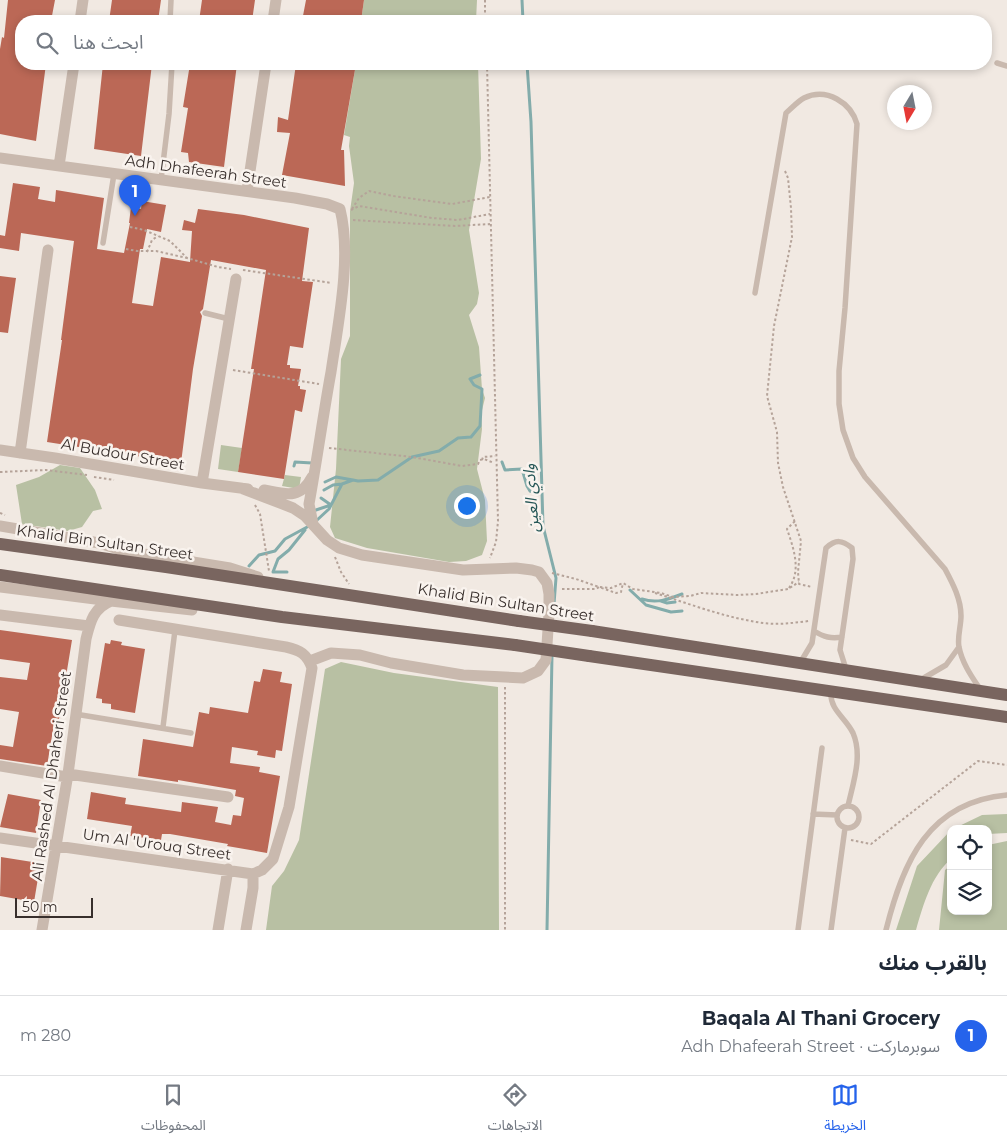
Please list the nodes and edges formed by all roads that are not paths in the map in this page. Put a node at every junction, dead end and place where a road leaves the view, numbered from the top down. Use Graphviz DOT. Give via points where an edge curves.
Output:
graph roads {
  1 [pos="83,0"];
  2 [pos="171,0"];
  3 [pos="276,0"];
  4 [pos="81,15"];
  5 [pos="170,15"];
  6 [pos="273,15"];
  7 [pos="997,63"];
  8 [pos="1007,66"];
  9 [pos="73,70"];
  10 [pos="172,70"];
  11 [pos="265,70"];
  12 [pos="0,158"];
  13 [pos="59,166"];
  14 [pos="114,174"];
  15 [pos="161,180"];
  16 [pos="247,191"];
  17 [pos="103,243"];
  18 [pos="48,250"];
  19 [pos="236,279"];
  20 [pos="755,293"];
  21 [pos="206,313"];
  22 [pos="229,319"];
  23 [pos="0,450"];
  24 [pos="20,453"];
  25 [pos="314,473"];
  26 [pos="202,483"];
  27 [pos="241,488"];
  28 [pos="311,492"];
  29 [pos="282,503"];
  30 [pos="313,524"];
  31 [pos="0,526"];
  32 [pos="0,544"];
  33 [pos="0,575"];
  34 [pos="288,586"];
  35 [pos="0,587"];
  36 [pos="0,591"];
  37 [pos="52,594"];
  38 [pos="79,597"];
  39 [pos="111,602"];
  40 [pos="0,614"];
  41 [pos="282,617"];
  42 [pos="119,620"];
  43 [pos="89,626"];
  44 [pos="175,630"];
  45 [pos="814,631"];
  46 [pos="842,637"];
  47 [pos="959,647"];
  48 [pos="310,661"];
  49 [pos="800,664"];
  50 [pos="846,671"];
  51 [pos="918,682"];
  52 [pos="980,691"];
  53 [pos="831,693"];
  54 [pos="1007,695"];
  55 [pos="75,714"];
  56 [pos="1007,717"];
  57 [pos="163,728"];
  58 [pos="191,733"];
  59 [pos="822,748"];
  60 [pos="0,766"];
  61 [pos="67,775"];
  62 [pos="1007,795"];
  63 [pos="228,797"];
  64 [pos="848,806"];
  65 [pos="813,814"];
  66 [pos="837,815"];
  67 [pos="845,828"];
  68 [pos="0,838"];
  69 [pos="56,846"];
  70 [pos="228,869"];
  71 [pos="253,874"];
  72 [pos="42,930"];
  73 [pos="218,930"];
  74 [pos="246,930"];
  75 [pos="798,930"];
  76 [pos="831,930"];
  77 [pos="886,930"];
  1 -- 4 [label="street"];
  2 -- 5 [label="lane"];
  3 -- 6 [label="street"];
  7 -- 8 [label="lane"];
  9 -- 13 [label="street"];
  10 -- 15 [label="lane"];
  11 -- 16 [label="street"];
  12 -- 13 [label="street, Adh Dhafeerah Street"];
  13 -- 14 [label="street, Adh Dhafeerah Street"];
  14 -- 15 [label="street, Adh Dhafeerah Street"];
  14 -- 17 [label="lane, Adh Dhafeerah Street"];
  15 -- 16 [label="street, Adh Dhafeerah Street"];
  16 -- 25 [label="street, Adh Dhafeerah Street" via="340,209 345,240 342,285"];
  18 -- 24 [label="street"];
  19 -- 22 [label="street"];
  20 -- 47 [label="lane" via="786,113 803,98 832,96 845,104 857,124 839,371 844,430 853,458 865,477 944,569 952,583 961,615"];
  21 -- 22 [label="lane"];
  22 -- 26 [label="street"];
  23 -- 24 [label="street, Al Budour Street"];
  24 -- 26 [label="street, Al Budour Street"];
  25 -- 27 [label="street" via="306,486 290,495"];
  25 -- 28 [label="street"];
  26 -- 27 [label="street, Al Budour Street"];
  27 -- 29 [label="street"];
  28 -- 29 [label="street" via="300,503"];
  28 -- 30 [label="street" via="309,509"];
  29 -- 30 [label="street" via="294,508"];
  30 -- 48 [label="street" via="339,548 362,554 464,570 516,568 539,572 547,583 549,594 546,660 538,671 523,678 463,675 360,655 331,654"];
  31 -- 34 [label="street" via="230,568"];
  32 -- 34 [label="main road, Khalid Bin Sultan Street"];
  33 -- 41 [label="main road"];
  34 -- 49 [label="main road, Khalid Bin Sultan Street, bridge"];
  35 -- 37 [label="street"];
  36 -- 37 [label="lane" via="29,596"];
  37 -- 38 [label="street"];
  38 -- 39 [label="street"];
  38 -- 43 [label="street" via="86,609"];
  39 -- 41 [label="street"];
  39 -- 43 [label="street" via="96,611"];
  40 -- 43 [label="street"];
  41 -- 53 [label="main road, bridge" via="515,645"];
  42 -- 44 [label="street"];
  43 -- 55 [label="street, Ali Rashed Al Dhaheri Street"];
  44 -- 48 [label="street" via="286,647 305,654"];
  44 -- 57 [label="lane"];
  45 -- 46 [label="lane" via="832,639"];
  45 -- 46 [label="lane" via="826,548 832,542 844,542 852,548 853,559"];
  45 -- 49 [label="lane" via="812,644"];
  46 -- 50 [label="lane" via="840,650"];
  47 -- 51 [label="lane" via="946,664"];
  47 -- 52 [label="lane"];
  48 -- 71 [label="street" via="312,668 289,807 273,858"];
  49 -- 50 [label="main road, Khalid Bin Sultan Street"];
  50 -- 51 [label="main road, Khalid Bin Sultan Street"];
  51 -- 52 [label="main road, Khalid Bin Sultan Street"];
  52 -- 54 [label="main road, Khalid Bin Sultan Street"];
  53 -- 56 [label="main road"];
  53 -- 64 [label="lane" via="831,703 850,728 857,748"];
  55 -- 57 [label="lane"];
  55 -- 61 [label="street, Ali Rashed Al Dhaheri Street"];
  57 -- 58 [label="lane"];
  59 -- 65 [label="lane"];
  60 -- 61 [label="street"];
  61 -- 63 [label="street"];
  61 -- 69 [label="street, Ali Rashed Al Dhaheri Street"];
  62 -- 77 [label="lane" via="985,798 959,808 929,831 909,862"];
  64 -- 66 [label="lane"];
  64 -- 67 [label="lane" via="855,809 859,818 854,826"];
  65 -- 66 [label="lane"];
  65 -- 75 [label="lane"];
  66 -- 67 [label="lane" via="837,822"];
  67 -- 76 [label="lane"];
  68 -- 69 [label="street, Um Al 'Urouq Street"];
  69 -- 70 [label="street, Um Al 'Urouq Street"];
  69 -- 72 [label="street, Ali Rashed Al Dhaheri Street"];
  70 -- 71 [label="street, Um Al 'Urouq Street"];
  70 -- 73 [label="street"];
  71 -- 74 [label="street"];
}
